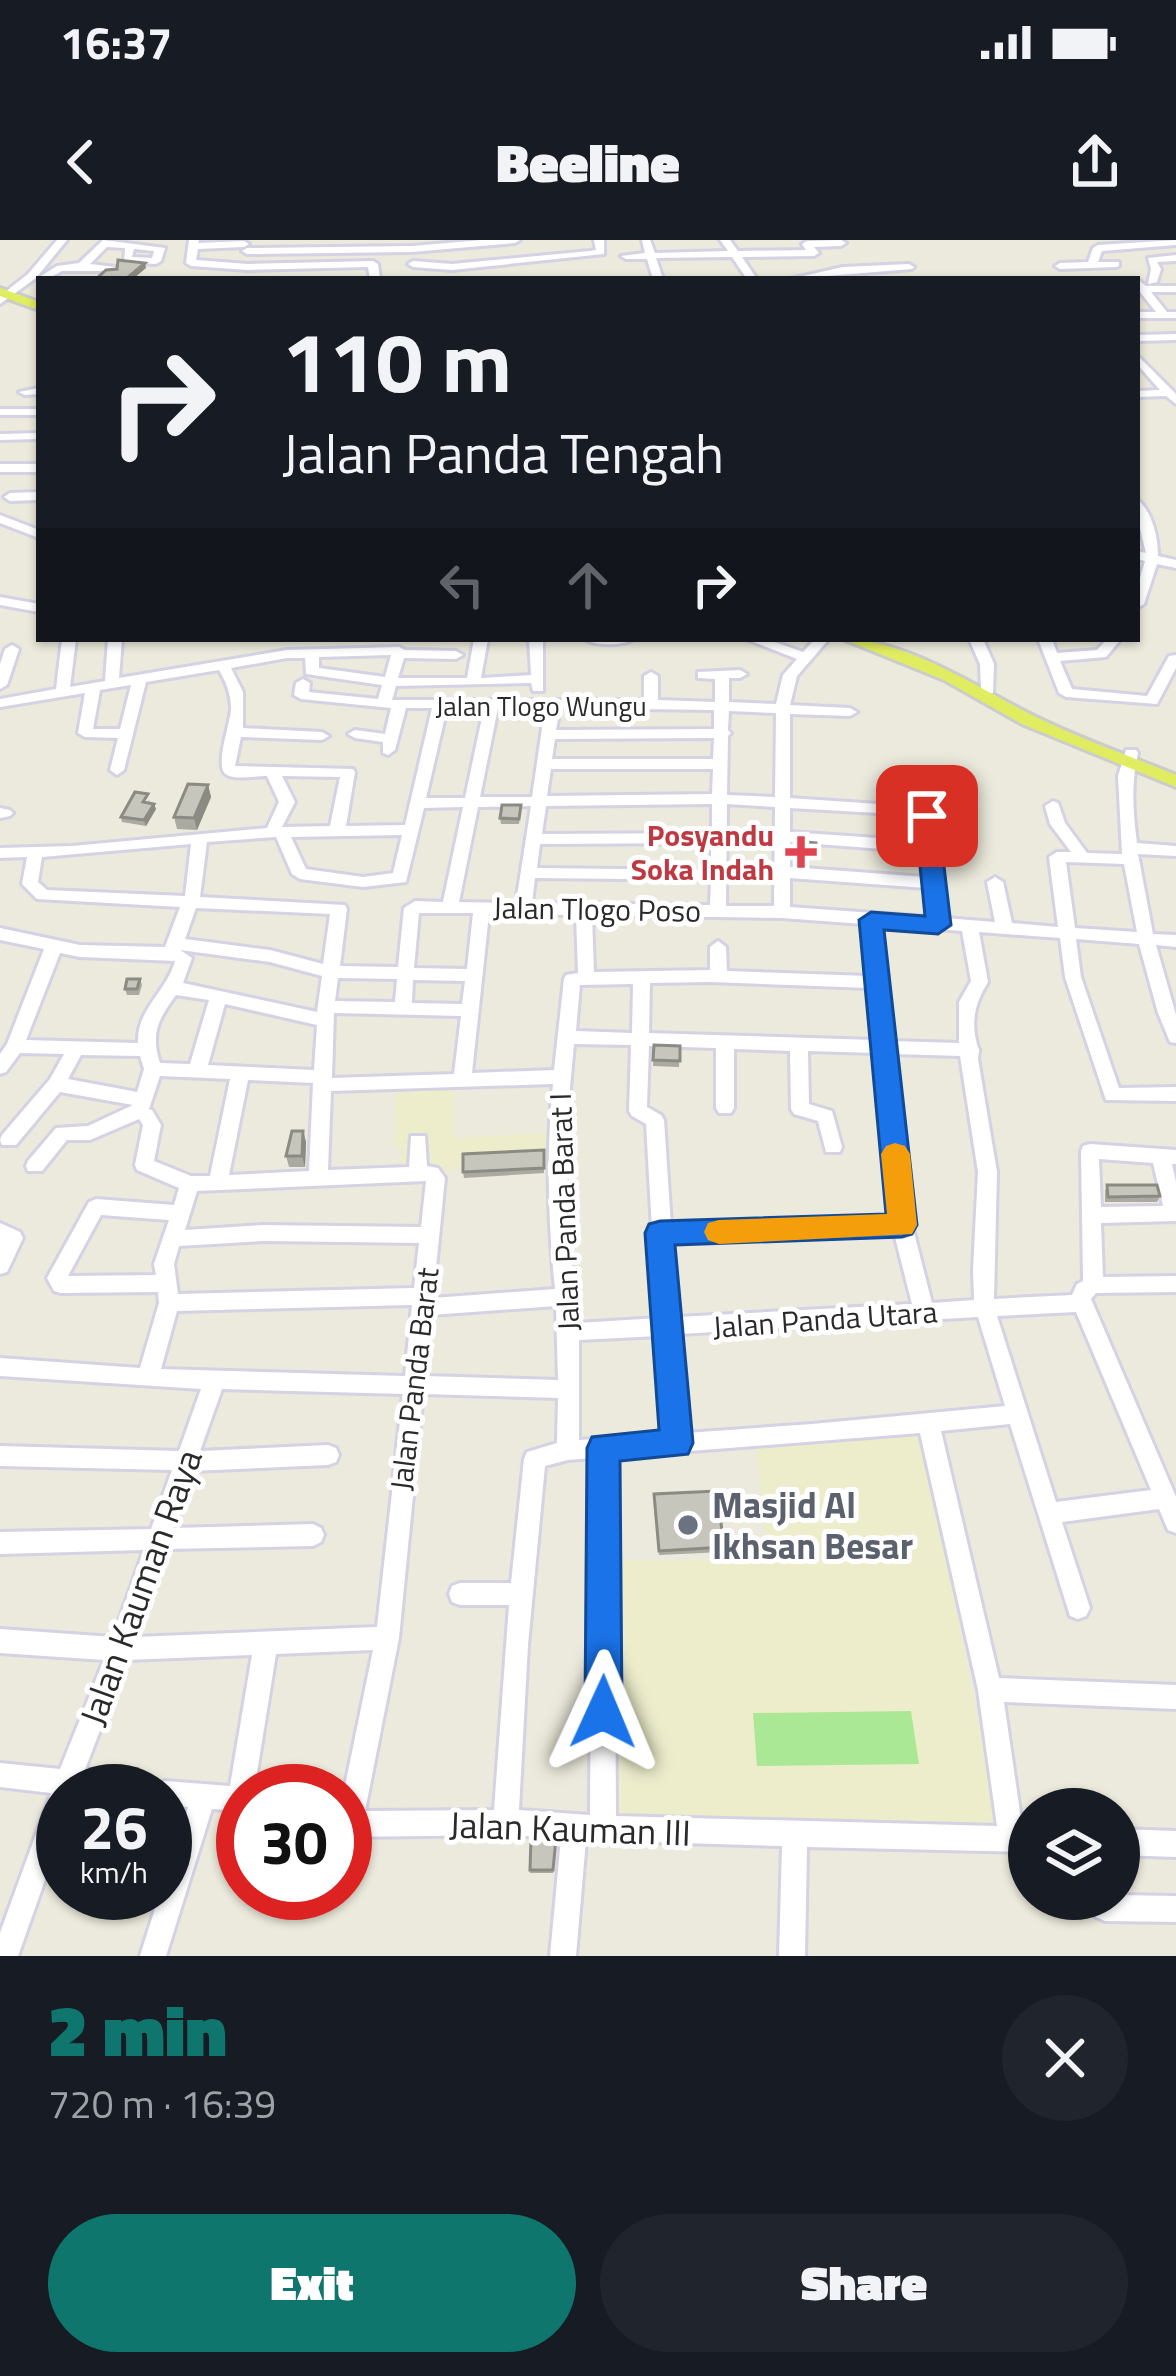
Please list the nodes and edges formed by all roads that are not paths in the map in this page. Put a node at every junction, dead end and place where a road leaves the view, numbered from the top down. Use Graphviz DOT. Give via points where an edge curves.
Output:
graph roads {
  1 [pos="62,240"];
  2 [pos="514,240"];
  3 [pos="540,240"];
  4 [pos="625,240"];
  5 [pos="724,240"];
  6 [pos="841,241"];
  7 [pos="106,242"];
  8 [pos="483,242"];
  9 [pos="646,242"];
  10 [pos="1176,242"];
  11 [pos="194,243"];
  12 [pos="225,244"];
  13 [pos="130,246"];
  14 [pos="808,246"];
  15 [pos="596,249"];
  16 [pos="332,251"];
  17 [pos="732,253"];
  18 [pos="649,256"];
  19 [pos="1176,258"];
  20 [pos="538,260"];
  21 [pos="621,260"];
  22 [pos="312,263"];
  23 [pos="344,263"];
  24 [pos="413,264"];
  25 [pos="1092,264"];
  26 [pos="1116,264"];
  27 [pos="206,265"];
  28 [pos="1078,265"];
  29 [pos="223,266"];
  30 [pos="1060,266"];
  31 [pos="112,269"];
  32 [pos="75,271"];
  33 [pos="826,272"];
  34 [pos="862,272"];
  35 [pos="246,273"];
  36 [pos="47,276"];
  37 [pos="202,276"];
  38 [pos="306,276"];
  39 [pos="342,276"];
  40 [pos="375,276"];
  41 [pos="657,276"];
  42 [pos="750,276"];
  43 [pos="808,276"];
  44 [pos="916,276"];
  45 [pos="1085,276"];
  46 [pos="36,282"];
  47 [pos="1145,284"];
  48 [pos="1176,289"];
  49 [pos="6,293"];
  50 [pos="36,302"];
  51 [pos="1170,315"];
  52 [pos="1176,337"];
  53 [pos="1140,338"];
  54 [pos="1140,361"];
  55 [pos="1170,391"];
  56 [pos="1140,394"];
  57 [pos="0,412"];
  58 [pos="36,412"];
  59 [pos="36,436"];
  60 [pos="0,437"];
  61 [pos="0,468"];
  62 [pos="36,469"];
  63 [pos="36,496"];
  64 [pos="10,497"];
  65 [pos="1140,509"];
  66 [pos="0,519"];
  67 [pos="36,528"];
  68 [pos="1140,555"];
  69 [pos="1153,559"];
  70 [pos="1176,563"];
  71 [pos="1140,596"];
  72 [pos="0,601"];
  73 [pos="36,607"];
  74 [pos="69,642"];
  75 [pos="115,642"];
  76 [pos="271,642"];
  77 [pos="480,642"];
  78 [pos="536,642"];
  79 [pos="762,642"];
  80 [pos="819,642"];
  81 [pos="859,642"];
  82 [pos="880,642"];
  83 [pos="977,642"];
  84 [pos="1046,642"];
  85 [pos="1112,642"];
  86 [pos="12,649"];
  87 [pos="307,652"];
  88 [pos="399,654"];
  89 [pos="456,655"];
  90 [pos="273,656"];
  91 [pos="805,657"];
  92 [pos="1051,657"];
  93 [pos="1174,659"];
  94 [pos="224,667"];
  95 [pos="740,674"];
  96 [pos="703,675"];
  97 [pos="651,676"];
  98 [pos="722,676"];
  99 [pos="537,679"];
  100 [pos="392,681"];
  101 [pos="139,682"];
  102 [pos="473,682"];
  103 [pos="303,683"];
  104 [pos="0,686"];
  105 [pos="112,686"];
  106 [pos="93,689"];
  107 [pos="988,690"];
  108 [pos="62,694"];
  109 [pos="0,704"];
  110 [pos="391,705"];
  111 [pos="546,705"];
  112 [pos="651,705"];
  113 [pos="440,706"];
  114 [pos="491,706"];
  115 [pos="723,706"];
  116 [pos="782,708"];
  117 [pos="850,712"];
  118 [pos="236,732"];
  119 [pos="724,733"];
  120 [pos="126,734"];
  121 [pos="355,734"];
  122 [pos="549,735"];
  123 [pos="322,736"];
  124 [pos="1129,757"];
  125 [pos="544,764"];
  126 [pos="722,764"];
  127 [pos="117,770"];
  128 [pos="272,770"];
  129 [pos="1176,771"];
  130 [pos="1176,781"];
  131 [pos="720,799"];
  132 [pos="784,800"];
  133 [pos="472,802"];
  134 [pos="419,803"];
  135 [pos="538,803"];
  136 [pos="1053,806"];
  137 [pos="337,831"];
  138 [pos="279,835"];
  139 [pos="410,837"];
  140 [pos="784,837"];
  141 [pos="533,838"];
  142 [pos="719,838"];
  143 [pos="199,839"];
  144 [pos="828,841"];
  145 [pos="930,847"];
  146 [pos="1176,851"];
  147 [pos="0,853"];
  148 [pos="1131,854"];
  149 [pos="35,855"];
  150 [pos="1081,855"];
  151 [pos="783,872"];
  152 [pos="530,873"];
  153 [pos="719,875"];
  154 [pos="827,875"];
  155 [pos="995,882"];
  156 [pos="936,883"];
  157 [pos="202,904"];
  158 [pos="450,908"];
  159 [pos="482,908"];
  160 [pos="523,909"];
  161 [pos="584,911"];
  162 [pos="718,911"];
  163 [pos="782,912"];
  164 [pos="871,920"];
  165 [pos="938,925"];
  166 [pos="970,929"];
  167 [pos="1004,930"];
  168 [pos="0,934"];
  169 [pos="1066,935"];
  170 [pos="1148,939"];
  171 [pos="1176,941"];
  172 [pos="54,946"];
  173 [pos="180,946"];
  174 [pos="718,947"];
  175 [pos="330,972"];
  176 [pos="405,974"];
  177 [pos="475,975"];
  178 [pos="642,976"];
  179 [pos="718,976"];
  180 [pos="580,977"];
  181 [pos="875,982"];
  182 [pos="171,988"];
  183 [pos="1168,996"];
  184 [pos="218,998"];
  185 [pos="403,1008"];
  186 [pos="469,1010"];
  187 [pos="326,1013"];
  188 [pos="569,1037"];
  189 [pos="1176,1037"];
  190 [pos="641,1038"];
  191 [pos="725,1042"];
  192 [pos="799,1045"];
  193 [pos="15,1046"];
  194 [pos="885,1047"];
  195 [pos="75,1050"];
  196 [pos="971,1050"];
  197 [pos="149,1059"];
  198 [pos="0,1067"];
  199 [pos="198,1068"];
  200 [pos="240,1073"];
  201 [pos="560,1077"];
  202 [pos="322,1081"];
  203 [pos="462,1081"];
  204 [pos="56,1084"];
  205 [pos="1176,1094"];
  206 [pos="145,1108"];
  207 [pos="725,1108"];
  208 [pos="8,1140"];
  209 [pos="418,1141"];
  210 [pos="833,1147"];
  211 [pos="1168,1157"];
  212 [pos="35,1166"];
  213 [pos="418,1173"];
  214 [pos="318,1177"];
  215 [pos="219,1180"];
  216 [pos="190,1184"];
  217 [pos="180,1213"];
  218 [pos="1092,1214"];
  219 [pos="902,1225"];
  220 [pos="0,1231"];
  221 [pos="660,1233"];
  222 [pos="432,1235"];
  223 [pos="171,1239"];
  224 [pos="0,1266"];
  225 [pos="1176,1284"];
  226 [pos="168,1293"];
  227 [pos="1087,1294"];
  228 [pos="566,1297"];
  229 [pos="423,1301"];
  230 [pos="985,1309"];
  231 [pos="924,1311"];
  232 [pos="668,1329"];
  233 [pos="568,1332"];
  234 [pos="0,1367"];
  235 [pos="148,1378"];
  236 [pos="214,1381"];
  237 [pos="413,1384"];
  238 [pos="566,1389"];
  239 [pos="1018,1414"];
  240 [pos="929,1425"];
  241 [pos="676,1443"];
  242 [pos="603,1448"];
  243 [pos="568,1450"];
  244 [pos="328,1455"];
  245 [pos="0,1456"];
  246 [pos="187,1461"];
  247 [pos="1165,1498"];
  248 [pos="1048,1513"];
  249 [pos="1176,1523"];
  250 [pos="314,1535"];
  251 [pos="159,1542"];
  252 [pos="0,1543"];
  253 [pos="460,1594"];
  254 [pos="522,1594"];
  255 [pos="1078,1607"];
  256 [pos="387,1638"];
  257 [pos="0,1641"];
  258 [pos="266,1644"];
  259 [pos="120,1649"];
  260 [pos="990,1690"];
  261 [pos="1176,1697"];
  262 [pos="74,1764"];
  263 [pos="247,1764"];
  264 [pos="361,1764"];
  265 [pos="0,1775"];
  266 [pos="36,1782"];
  267 [pos="1010,1788"];
  268 [pos="192,1795"];
  269 [pos="204,1796"];
  270 [pos="216,1797"];
  271 [pos="506,1822"];
  272 [pos="372,1824"];
  273 [pos="575,1827"];
  274 [pos="603,1828"];
  275 [pos="794,1834"];
  276 [pos="1008,1838"];
  277 [pos="1140,1843"];
  278 [pos="1176,1844"];
  279 [pos="36,1869"];
  280 [pos="1140,1908"];
  281 [pos="1176,1909"];
  282 [pos="5,1956"];
  283 [pos="152,1956"];
  284 [pos="563,1956"];
  285 [pos="792,1956"];
  1 -- 49 [label="street"];
  2 -- 8 [label="street"];
  3 -- 20 [label="street"];
  4 -- 21 [label="street"];
  5 -- 17 [label="street"];
  6 -- 14 [label="street"];
  6 -- 34 [label="street"];
  7 -- 13 [label="street"];
  7 -- 32 [label="street"];
  8 -- 16 [label="street"];
  9 -- 18 [label="street"];
  10 -- 25 [label="street" via="1098,248"];
  11 -- 12 [label="street"];
  11 -- 27 [label="street" via="190,263"];
  12 -- 16 [label="street"];
  12 -- 29 [label="street"];
  14 -- 17 [label="street"];
  14 -- 33 [label="street"];
  15 -- 20 [label="street" via="576,262"];
  15 -- 21 [label="street"];
  16 -- 22 [label="street"];
  16 -- 23 [label="street"];
  17 -- 18 [label="street"];
  17 -- 42 [label="street"];
  18 -- 21 [label="street"];
  18 -- 41 [label="street"];
  19 -- 47 [label="street" via="1150,260 1156,269"];
  20 -- 24 [label="street"];
  22 -- 35 [label="street"];
  22 -- 38 [label="street"];
  23 -- 39 [label="street"];
  23 -- 40 [label="street" via="375,264"];
  25 -- 26 [label="street"];
  25 -- 28 [label="street"];
  27 -- 29 [label="street"];
  27 -- 37 [label="street"];
  28 -- 30 [label="street"];
  28 -- 45 [label="street"];
  29 -- 35 [label="street"];
  31 -- 32 [label="street"];
  32 -- 36 [label="street"];
  33 -- 34 [label="street"];
  33 -- 43 [label="street"];
  34 -- 44 [label="street" via="905,263"];
  46 -- 49 [label="street"];
  47 -- 48 [label="street"];
  47 -- 51 [label="street"];
  49 -- 50 [label="main road"];
  52 -- 53 [label="street"];
  54 -- 55 [label="street"];
  55 -- 56 [label="street"];
  57 -- 58 [label="street"];
  59 -- 60 [label="street"];
  61 -- 62 [label="street"];
  63 -- 64 [label="street"];
  65 -- 69 [label="street"];
  66 -- 67 [label="street"];
  68 -- 69 [label="street"];
  69 -- 70 [label="street"];
  69 -- 71 [label="street"];
  72 -- 73 [label="street"];
  74 -- 108 [label="street"];
  75 -- 105 [label="street"];
  76 -- 90 [label="street"];
  77 -- 102 [label="street"];
  78 -- 99 [label="street"];
  79 -- 91 [label="street"];
  80 -- 91 [label="street"];
  81 -- 124 [label="main road"];
  82 -- 107 [label="main road"];
  83 -- 107 [label="street"];
  84 -- 92 [label="street"];
  85 -- 92 [label="street" via="1101,655"];
  86 -- 104 [label="street"];
  87 -- 88 [label="street"];
  87 -- 90 [label="street"];
  87 -- 100 [label="street" via="312,673"];
  88 -- 89 [label="street"];
  88 -- 100 [label="street, Jalan Tlogo Wungu"];
  90 -- 94 [label="street"];
  91 -- 116 [label="street"];
  92 -- 93 [label="street" via="1064,692 1144,701 1152,701"];
  94 -- 101 [label="street"];
  94 -- 118 [label="street" via="243,709"];
  95 -- 98 [label="street"];
  96 -- 98 [label="street"];
  97 -- 112 [label="street"];
  98 -- 115 [label="street"];
  99 -- 102 [label="street"];
  99 -- 111 [label="street"];
  100 -- 102 [label="street"];
  100 -- 110 [label="street, Jalan Tlogo Wungu"];
  101 -- 105 [label="street"];
  101 -- 120 [label="street"];
  103 -- 110 [label="street" via="301,695"];
  105 -- 106 [label="street"];
  106 -- 108 [label="street"];
  106 -- 120 [label="street" via="87,735"];
  107 -- 124 [label="main road"];
  108 -- 109 [label="street"];
  110 -- 113 [label="street, Jalan Tlogo Wungu"];
  110 -- 121 [label="street" via="389,744"];
  111 -- 112 [label="street, Jalan Tlogo Wungu"];
  111 -- 114 [label="street, Jalan Tlogo Wungu"];
  111 -- 122 [label="street"];
  112 -- 115 [label="street, Jalan Tlogo Wungu"];
  113 -- 114 [label="street, Jalan Tlogo Wungu"];
  113 -- 134 [label="street"];
  114 -- 133 [label="street"];
  115 -- 116 [label="street, Jalan Tlogo Wungu"];
  115 -- 119 [label="street"];
  116 -- 117 [label="street, Jalan Tlogo Wungu"];
  116 -- 132 [label="street"];
  118 -- 123 [label="street"];
  118 -- 128 [label="street" via="230,771"];
  119 -- 122 [label="street"];
  119 -- 126 [label="street"];
  120 -- 127 [label="street"];
  122 -- 125 [label="street"];
  124 -- 129 [label="main road"];
  124 -- 130 [label="main road"];
  124 -- 148 [label="street" via="1123,783"];
  125 -- 126 [label="street"];
  125 -- 135 [label="street"];
  126 -- 131 [label="street"];
  128 -- 137 [label="street" via="347,764"];
  128 -- 138 [label="street" via="287,802"];
  131 -- 132 [label="street"];
  131 -- 135 [label="street"];
  131 -- 142 [label="street"];
  132 -- 140 [label="street"];
  132 -- 145 [label="street" via="916,810 927,816"];
  133 -- 134 [label="street"];
  133 -- 135 [label="street"];
  133 -- 158 [label="street"];
  134 -- 139 [label="street"];
  135 -- 141 [label="street"];
  136 -- 150 [label="street"];
  137 -- 138 [label="street"];
  137 -- 139 [label="street"];
  138 -- 139 [label="street"];
  138 -- 139 [label="street" via="300,874 363,882 400,878"];
  138 -- 143 [label="street"];
  140 -- 144 [label="street"];
  140 -- 151 [label="street"];
  141 -- 142 [label="street"];
  141 -- 152 [label="street"];
  142 -- 153 [label="street"];
  143 -- 147 [label="street"];
  143 -- 157 [label="street"];
  144 -- 145 [label="street"];
  144 -- 154 [label="street"];
  145 -- 156 [label="street"];
  146 -- 148 [label="street"];
  148 -- 150 [label="street"];
  148 -- 170 [label="street"];
  149 -- 157 [label="street" via="30,884 43,895"];
  150 -- 169 [label="street" via="1057,857"];
  151 -- 154 [label="street"];
  151 -- 163 [label="street"];
  152 -- 153 [label="street"];
  152 -- 160 [label="street"];
  153 -- 162 [label="street"];
  154 -- 156 [label="street"];
  155 -- 167 [label="street"];
  156 -- 165 [label="street"];
  157 -- 173 [label="street"];
  157 -- 175 [label="street" via="337,908"];
  158 -- 159 [label="street, Jalan Tlogo Poso"];
  158 -- 176 [label="street, Jalan Tlogo Poso" via="412,908"];
  159 -- 160 [label="street, Jalan Tlogo Poso"];
  159 -- 177 [label="street"];
  160 -- 161 [label="street, Jalan Tlogo Poso"];
  161 -- 162 [label="street, Jalan Tlogo Poso"];
  161 -- 180 [label="street, Jalan Panda Barat I"];
  162 -- 163 [label="street, Jalan Tlogo Poso"];
  163 -- 164 [label="street, Jalan Tlogo Poso"];
  164 -- 165 [label="street, Jalan Tlogo Poso"];
  164 -- 181 [label="street"];
  165 -- 166 [label="street, Jalan Tlogo Poso"];
  166 -- 167 [label="street, Jalan Tlogo Poso"];
  166 -- 196 [label="street" via="980,982 967,998"];
  167 -- 169 [label="street, Jalan Tlogo Poso"];
  168 -- 172 [label="street"];
  169 -- 170 [label="street, Jalan Tlogo Poso"];
  169 -- 205 [label="street" via="1112,1095"];
  170 -- 171 [label="street, Jalan Tlogo Poso"];
  170 -- 183 [label="street"];
  172 -- 173 [label="street"];
  172 -- 193 [label="street"];
  173 -- 175 [label="street"];
  173 -- 182 [label="street" via="184,964"];
  174 -- 179 [label="street"];
  175 -- 176 [label="street"];
  175 -- 187 [label="street"];
  176 -- 177 [label="street"];
  176 -- 185 [label="street"];
  177 -- 186 [label="street"];
  178 -- 179 [label="street"];
  178 -- 180 [label="street"];
  178 -- 190 [label="street"];
  179 -- 181 [label="street"];
  180 -- 188 [label="street, Jalan Panda Barat I" via="570,985"];
  181 -- 194 [label="street"];
  182 -- 184 [label="street"];
  182 -- 197 [label="street" via="145,1025"];
  183 -- 189 [label="street"];
  184 -- 187 [label="street"];
  184 -- 199 [label="street"];
  185 -- 186 [label="street"];
  185 -- 187 [label="street"];
  186 -- 203 [label="street"];
  187 -- 202 [label="street"];
  188 -- 190 [label="street"];
  188 -- 201 [label="street, Jalan Panda Barat I"];
  190 -- 191 [label="street"];
  190 -- 221 [label="street" via="638,1111 656,1120"];
  191 -- 192 [label="street"];
  191 -- 207 [label="street"];
  192 -- 194 [label="street"];
  192 -- 210 [label="street" via="800,1110 827,1118"];
  193 -- 195 [label="street"];
  193 -- 198 [label="street"];
  194 -- 196 [label="street"];
  194 -- 219 [label="street"];
  195 -- 197 [label="street"];
  195 -- 204 [label="street"];
  196 -- 230 [label="street" via="987,1156"];
  197 -- 199 [label="street"];
  197 -- 206 [label="street"];
  199 -- 200 [label="street"];
  200 -- 202 [label="street"];
  200 -- 215 [label="street"];
  201 -- 203 [label="street"];
  201 -- 228 [label="street, Jalan Panda Barat I"];
  202 -- 203 [label="street"];
  202 -- 214 [label="street"];
  204 -- 206 [label="street"];
  204 -- 208 [label="street"];
  206 -- 212 [label="street" via="90,1133 62,1132"];
  206 -- 216 [label="street" via="152,1126 144,1165"];
  209 -- 213 [label="street"];
  211 -- 218 [label="street" via="1174,1214"];
  211 -- 218 [label="street" via="1090,1151"];
  213 -- 214 [label="street"];
  213 -- 222 [label="street, Jalan Panda Barat" via="436,1181"];
  214 -- 215 [label="street"];
  215 -- 216 [label="street"];
  216 -- 217 [label="street"];
  217 -- 223 [label="street"];
  217 -- 226 [label="street" via="93,1209 58,1283"];
  218 -- 227 [label="street"];
  219 -- 221 [label="street"];
  219 -- 231 [label="street"];
  220 -- 224 [label="street" via="13,1236"];
  221 -- 232 [label="street"];
  222 -- 223 [label="street"];
  222 -- 229 [label="street, Jalan Panda Barat"];
  223 -- 226 [label="street"];
  225 -- 227 [label="street, Jalan Panda Utara"];
  226 -- 229 [label="street"];
  226 -- 235 [label="street"];
  227 -- 230 [label="street, Jalan Panda Utara"];
  227 -- 247 [label="street"];
  228 -- 229 [label="street"];
  228 -- 233 [label="street, Jalan Panda Barat I"];
  229 -- 237 [label="street, Jalan Panda Barat"];
  230 -- 231 [label="street, Jalan Panda Utara"];
  230 -- 239 [label="street"];
  231 -- 232 [label="street, Jalan Panda Utara"];
  232 -- 233 [label="street, Jalan Panda Utara"];
  232 -- 241 [label="street"];
  233 -- 238 [label="street, Jalan Panda Barat I"];
  234 -- 235 [label="street"];
  235 -- 236 [label="street"];
  236 -- 237 [label="street"];
  236 -- 246 [label="street, Jalan Kauman Raya"];
  237 -- 238 [label="street"];
  237 -- 256 [label="street, Jalan Panda Barat"];
  238 -- 243 [label="street, Jalan Panda Barat I"];
  239 -- 240 [label="street"];
  239 -- 248 [label="street"];
  240 -- 241 [label="street"];
  240 -- 260 [label="street"];
  241 -- 242 [label="street"];
  242 -- 243 [label="street"];
  242 -- 274 [label="street"];
  243 -- 254 [label="street" via="534,1461"];
  244 -- 246 [label="street"];
  245 -- 246 [label="street"];
  246 -- 251 [label="street, Jalan Kauman Raya"];
  247 -- 248 [label="street"];
  247 -- 249 [label="street"];
  248 -- 255 [label="street"];
  250 -- 251 [label="street"];
  251 -- 252 [label="street"];
  251 -- 259 [label="street, Jalan Kauman Raya"];
  253 -- 254 [label="street"];
  254 -- 271 [label="street"];
  256 -- 258 [label="street"];
  256 -- 264 [label="street, Jalan Panda Barat"];
  257 -- 259 [label="street"];
  258 -- 259 [label="street"];
  258 -- 263 [label="street"];
  259 -- 262 [label="street, Jalan Kauman Raya"];
  260 -- 261 [label="street"];
  260 -- 267 [label="street"];
  265 -- 266 [label="street"];
  268 -- 269 [label="street"];
  269 -- 270 [label="street"];
  269 -- 283 [label="street"];
  271 -- 272 [label="street, Jalan Kauman III"];
  271 -- 273 [label="street, Jalan Kauman III"];
  273 -- 274 [label="street, Jalan Kauman III"];
  273 -- 284 [label="street"];
  274 -- 275 [label="street, Jalan Kauman III"];
  275 -- 276 [label="street, Jalan Kauman III"];
  275 -- 285 [label="street"];
  277 -- 278 [label="street"];
  279 -- 282 [label="street, Jalan Kauman Raya"];
  280 -- 281 [label="street"];
}
